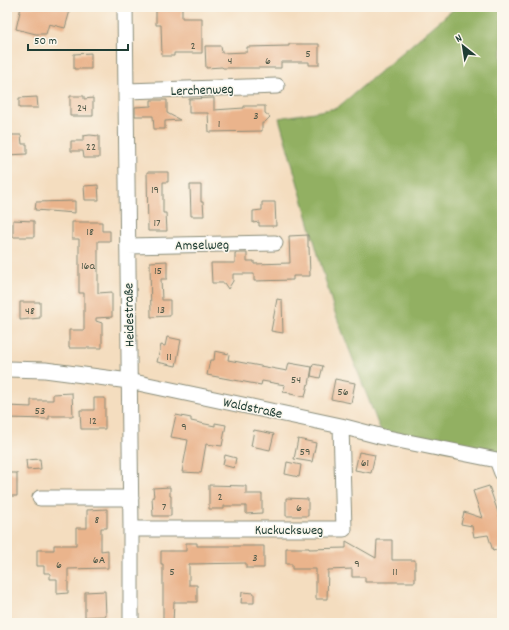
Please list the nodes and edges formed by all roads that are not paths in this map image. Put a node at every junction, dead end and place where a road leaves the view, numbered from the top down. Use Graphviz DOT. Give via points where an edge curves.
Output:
graph roads {
  1 [pos="125,7"];
  2 [pos="277,86"];
  3 [pos="127,91"];
  4 [pos="275,243"];
  5 [pos="128,246"];
  6 [pos="7,369"];
  7 [pos="129,381"];
  8 [pos="341,426"];
  9 [pos="500,466"];
  10 [pos="40,498"];
  11 [pos="131,498"];
  12 [pos="131,529"];
  13 [pos="131,623"];
  1 -- 3 [label="street, Heidestraße"];
  2 -- 3 [label="street, Lerchenweg"];
  3 -- 5 [label="street, Heidestraße"];
  4 -- 5 [label="street, Amselweg"];
  5 -- 7 [label="street, Heidestraße"];
  6 -- 7 [label="street, Waldstraße" via="45,370"];
  7 -- 8 [label="street, Waldstraße"];
  7 -- 11 [label="street, Heidestraße"];
  8 -- 9 [label="street, Waldstraße"];
  8 -- 12 [label="street, Kuckucksweg" via="344,529"];
  10 -- 11 [label="street"];
  11 -- 12 [label="street, Heidestraße"];
  12 -- 13 [label="street, Heidestraße"];
}
